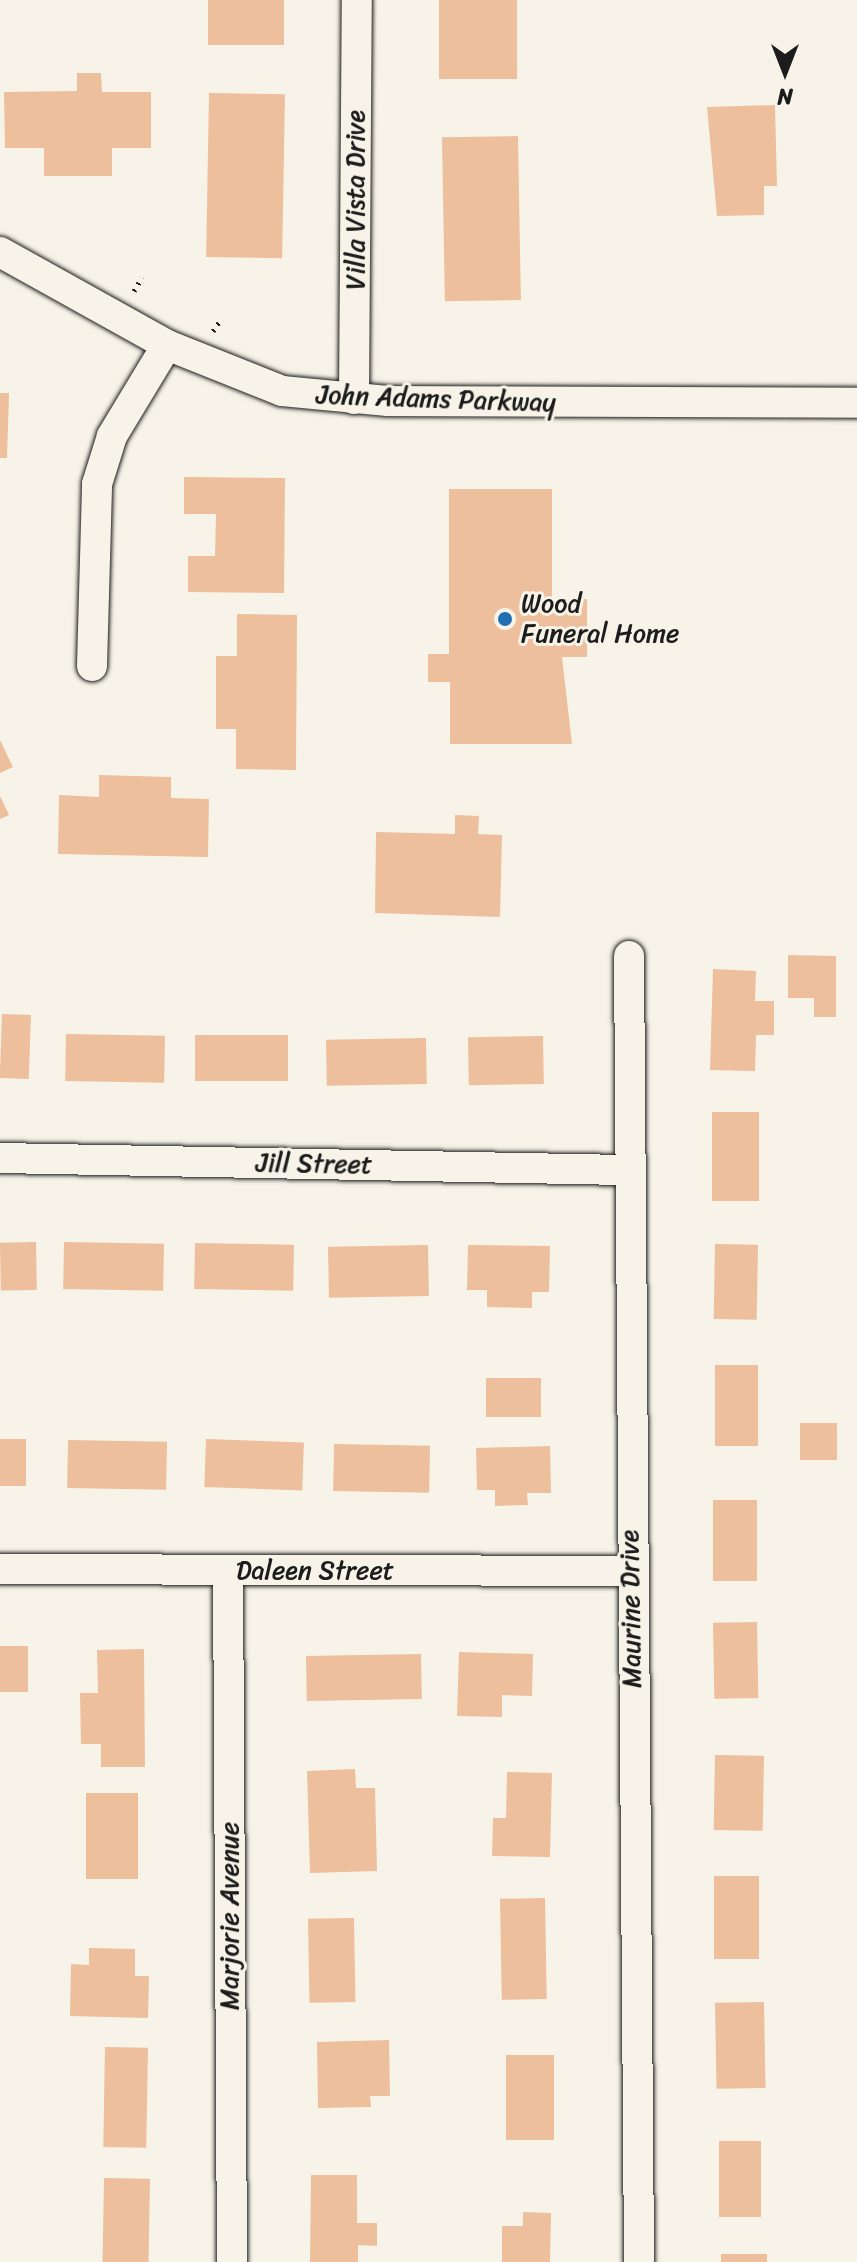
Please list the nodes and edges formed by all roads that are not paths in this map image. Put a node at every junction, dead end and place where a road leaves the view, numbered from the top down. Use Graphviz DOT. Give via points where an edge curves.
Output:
graph roads {
  1 [pos="357,0"];
  2 [pos="0,252"];
  3 [pos="167,345"];
  4 [pos="354,399"];
  5 [pos="857,403"];
  6 [pos="92,666"];
  7 [pos="629,956"];
  8 [pos="0,1158"];
  9 [pos="627,1170"];
  10 [pos="0,1569"];
  11 [pos="228,1571"];
  12 [pos="630,1571"];
  13 [pos="232,2262"];
  14 [pos="639,2262"];
  1 -- 4 [label="street, Villa Vista Drive"];
  2 -- 3 [label="street, John Adams Parkway"];
  3 -- 4 [label="street, John Adams Parkway" via="282,391"];
  3 -- 6 [label="street" via="112,436 97,484"];
  4 -- 5 [label="street, John Adams Parkway"];
  7 -- 9 [label="street, Maurine Drive"];
  8 -- 9 [label="street, Jill Street"];
  9 -- 12 [label="street, Maurine Drive"];
  10 -- 11 [label="street, Daleen Street"];
  11 -- 12 [label="street, Daleen Street"];
  11 -- 13 [label="street, Marjorie Avenue"];
  12 -- 14 [label="street, Maurine Drive"];
}
